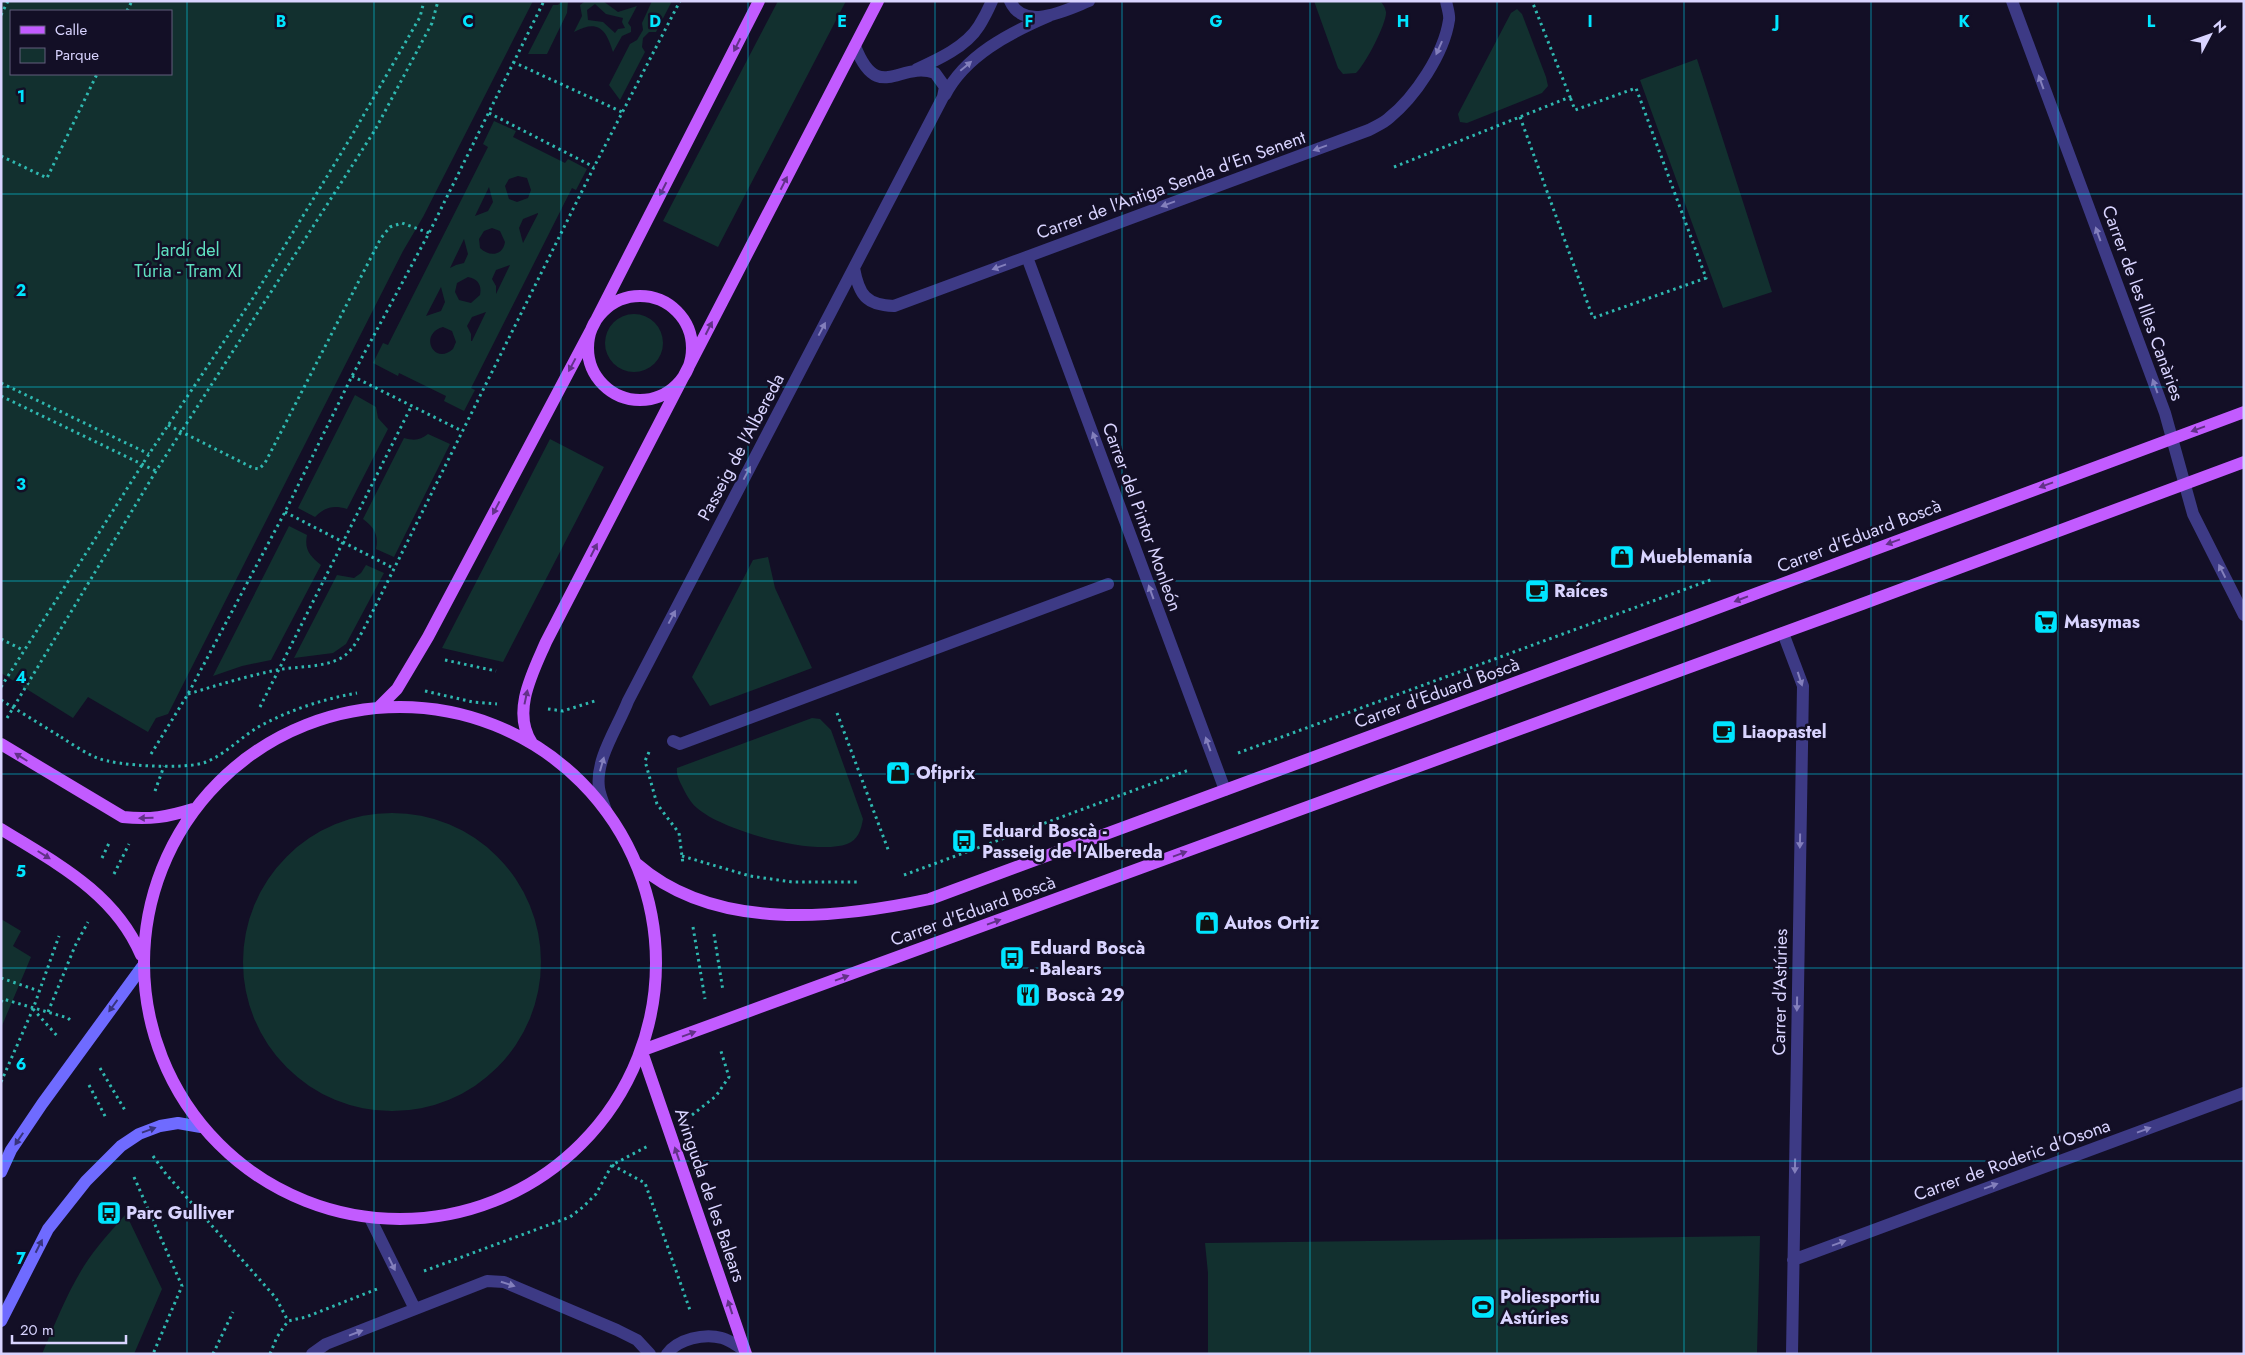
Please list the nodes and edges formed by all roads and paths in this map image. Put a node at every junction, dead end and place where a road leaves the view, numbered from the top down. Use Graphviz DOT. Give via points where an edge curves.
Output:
graph roads {
  1 [pos="8,1"];
  2 [pos="424,1"];
  3 [pos="438,1"];
  4 [pos="544,1"];
  5 [pos="680,1"];
  6 [pos="759,1"];
  7 [pos="878,1"];
  8 [pos="992,1"];
  9 [pos="1010,1"];
  10 [pos="1089,1"];
  11 [pos="1446,1"];
  12 [pos="1532,1"];
  13 [pos="2012,1"];
  14 [pos="1,15"];
  15 [pos="1048,16"];
  16 [pos="855,46"];
  17 [pos="513,62"];
  18 [pos="908,74"];
  19 [pos="97,75"];
  20 [pos="1570,97"];
  21 [pos="939,106"];
  22 [pos="622,112"];
  23 [pos="489,114"];
  24 [pos="1520,117"];
  25 [pos="1,156"];
  26 [pos="594,167"];
  27 [pos="1394,167"];
  28 [pos="429,233"];
  29 [pos="1027,256"];
  30 [pos="854,268"];
  31 [pos="592,328"];
  32 [pos="685,374"];
  33 [pos="352,376"];
  34 [pos="1,383"];
  35 [pos="1,396"];
  36 [pos="412,407"];
  37 [pos="2244,412"];
  38 [pos="168,425"];
  39 [pos="462,431"];
  40 [pos="182,432"];
  41 [pos="2172,438"];
  42 [pos="149,454"];
  43 [pos="2244,462"];
  44 [pos="142,464"];
  45 [pos="156,471"];
  46 [pos="2185,484"];
  47 [pos="285,512"];
  48 [pos="343,543"];
  49 [pos="393,568"];
  50 [pos="1718,577"];
  51 [pos="1108,584"];
  52 [pos="2244,615"];
  53 [pos="1783,633"];
  54 [pos="1,639"];
  55 [pos="23,650"];
  56 [pos="436,658"];
  57 [pos="279,670"];
  58 [pos="496,671"];
  59 [pos="1,687"];
  60 [pos="828,689"];
  61 [pos="419,690"];
  62 [pos="362,692"];
  63 [pos="188,694"];
  64 [pos="607,698"];
  65 [pos="1,700"];
  66 [pos="473,702"];
  67 [pos="260,707"];
  68 [pos="379,707"];
  69 [pos="563,711"];
  70 [pos="6,719"];
  71 [pos="673,741"];
  72 [pos="532,743"];
  73 [pos="653,743"];
  74 [pos="1,744"];
  75 [pos="151,754"];
  76 [pos="1214,761"];
  77 [pos="164,766"];
  78 [pos="160,780"];
  79 [pos="1224,790"];
  80 [pos="193,809"];
  81 [pos="606,811"];
  82 [pos="2,829"];
  83 [pos="111,840"];
  84 [pos="129,845"];
  85 [pos="890,852"];
  86 [pos="102,858"];
  87 [pos="637,864"];
  88 [pos="117,868"];
  89 [pos="902,876"];
  90 [pos="868,882"];
  91 [pos="693,929"];
  92 [pos="714,934"];
  93 [pos="59,936"];
  94 [pos="75,946"];
  95 [pos="142,962"];
  96 [pos="1,978"];
  97 [pos="39,991"];
  98 [pos="723,991"];
  99 [pos="705,998"];
  100 [pos="1,1002"];
  101 [pos="32,1009"];
  102 [pos="48,1012"];
  103 [pos="68,1018"];
  104 [pos="59,1039"];
  105 [pos="642,1051"];
  106 [pos="726,1063"];
  107 [pos="98,1064"];
  108 [pos="87,1080"];
  109 [pos="1,1082"];
  110 [pos="2244,1093"];
  111 [pos="716,1096"];
  112 [pos="120,1102"];
  113 [pos="106,1118"];
  114 [pos="201,1127"];
  115 [pos="637,1152"];
  116 [pos="612,1165"];
  117 [pos="1,1172"];
  118 [pos="166,1174"];
  119 [pos="134,1178"];
  120 [pos="371,1220"];
  121 [pos="1793,1260"];
  122 [pos="426,1270"];
  123 [pos="379,1288"];
  124 [pos="415,1309"];
  125 [pos="233,1312"];
  126 [pos="1,1321"];
  127 [pos="288,1321"];
  128 [pos="699,1337"];
  129 [pos="745,1352"];
  130 [pos="153,1354"];
  131 [pos="214,1354"];
  132 [pos="270,1354"];
  133 [pos="312,1354"];
  134 [pos="650,1354"];
  135 [pos="667,1354"];
  136 [pos="1792,1354"];
  1 -- 14 [label="path"];
  2 -- 38 [label="path" via="420,17 335,163 253,298"];
  3 -- 40 [label="path" via="432,23 376,130"];
  4 -- 17 [label="path"];
  5 -- 22 [label="path"];
  6 -- 31 [label="main road, one-way"];
  7 -- 16 [label="main road"];
  8 -- 18 [label="street" via="972,34 940,58"];
  9 -- 15 [label="street" via="1015,11 1024,16"];
  10 -- 15 [label="street"];
  11 -- 29 [label="street, Carrer de l'Antiga Senda d'En Senent, one-way" via="1449,19 1440,47 1423,80 1388,120 1369,130"];
  12 -- 20 [label="path"];
  41 -- 13 [label="street, Carrer de les Illes Canàries, one-way"];
  21 -- 15 [label="street, Passeig de l'Albereda, one-way" via="952,80 969,63 1008,35"];
  16 -- 18 [label="street" via="866,68 876,76"];
  32 -- 16 [label="main road, one-way"];
  17 -- 22 [label="path"];
  17 -- 23 [label="path"];
  18 -- 21 [label="street, Passeig de l'Albereda" via="922,70 936,73 944,87"];
  19 -- 25 [label="path" via="47,178"];
  20 -- 24 [label="path"];
  20 -- 24 [label="path" via="1575,110 1636,88 1706,278 1594,318"];
  21 -- 30 [label="street, Passeig de l'Albereda"];
  22 -- 26 [label="path"];
  23 -- 26 [label="path"];
  23 -- 28 [label="path"];
  24 -- 27 [label="path"];
  26 -- 39 [label="path"];
  28 -- 33 [label="path"];
  28 -- 40 [label="path" via="402,223 390,228 381,238 266,463 259,469"];
  29 -- 30 [label="street, Carrer de l'Antiga Senda d'En Senent, one-way" via="894,306 879,305 866,298 858,287"];
  76 -- 29 [label="street, Carrer del Pintor Monleón, one-way"];
  81 -- 30 [label="street, Passeig de l'Albereda, one-way" via="599,788 600,772 628,702"];
  31 -- 32 [label="main road" via="588,345 590,363 598,378 625,398 643,400 660,396 674,388"];
  31 -- 32 [label="main road" via="613,303 647,296 663,301 677,311 687,325 692,341 691,358"];
  31 -- 68 [label="main road, one-way" via="419,653 397,689"];
  72 -- 32 [label="main road, one-way" via="524,724 530,680 546,642"];
  33 -- 36 [label="path"];
  33 -- 47 [label="path"];
  34 -- 42 [label="path"];
  35 -- 44 [label="path"];
  36 -- 39 [label="path"];
  36 -- 48 [label="path"];
  37 -- 41 [label="main road, Carrer d'Eduard Boscà, one-way"];
  38 -- 40 [label="path"];
  38 -- 42 [label="path"];
  39 -- 49 [label="path"];
  40 -- 45 [label="path"];
  41 -- 46 [label="street, Carrer de les Illes Canàries"];
  41 -- 79 [label="main road, Carrer d'Eduard Boscà, one-way"];
  42 -- 44 [label="path"];
  43 -- 46 [label="main road, Carrer d'Eduard Boscà"];
  44 -- 45 [label="path"];
  44 -- 55 [label="path"];
  45 -- 70 [label="path"];
  52 -- 46 [label="street, Carrer de les Illes Canàries, one-way" via="2193,514"];
  46 -- 53 [label="main road, Carrer d'Eduard Boscà"];
  47 -- 48 [label="path"];
  47 -- 63 [label="path"];
  48 -- 49 [label="path"];
  48 -- 57 [label="path"];
  49 -- 57 [label="path" via="368,621 342,658"];
  50 -- 76 [label="path"];
  51 -- 60 [label="street"];
  105 -- 53 [label="main road, Carrer d'Eduard Boscà, one-way"];
  53 -- 121 [label="street, Carrer d'Astúries, one-way" via="1803,686"];
  54 -- 55 [label="path"];
  55 -- 59 [label="path"];
  56 -- 58 [label="path"];
  57 -- 63 [label="path"];
  57 -- 67 [label="path"];
  60 -- 71 [label="street" via="680,744"];
  60 -- 85 [label="path"];
  61 -- 66 [label="path"];
  62 -- 77 [label="path" via="302,707 260,726 209,761 197,765"];
  63 -- 75 [label="path"];
  64 -- 69 [label="path"];
  65 -- 77 [label="path, bridge" via="96,758"];
  68 -- 72 [label="main road" via="434,709 484,721"];
  68 -- 80 [label="main road" via="310,722 270,741 234,766"];
  72 -- 81 [label="main road" via="562,764"];
  73 -- 90 [label="path" via="645,761 657,804 679,833 682,856 750,876 792,882"];
  80 -- 74 [label="main road, one-way" via="165,818 123,817"];
  76 -- 79 [label="street, Carrer del Pintor Monleón"];
  76 -- 89 [label="path"];
  77 -- 78 [label="path"];
  79 -- 87 [label="main road, Carrer d'Eduard Boscà" via="930,899 887,908 826,915 746,912 687,896 650,876"];
  80 -- 95 [label="main road" via="177,833 154,888 146,916"];
  81 -- 87 [label="main road"];
  82 -- 95 [label="main road, one-way" via="88,884 124,922"];
  83 -- 86 [label="path"];
  84 -- 88 [label="path"];
  87 -- 105 [label="main road" via="650,907 655,940 656,988"];
  91 -- 99 [label="path"];
  92 -- 98 [label="path"];
  93 -- 97 [label="path"];
  94 -- 102 [label="path"];
  95 -- 114 [label="main road" via="146,1004 170,1080"];
  95 -- 117 [label="main road, one-way" via="11,1150"];
  96 -- 97 [label="path"];
  97 -- 101 [label="path"];
  100 -- 101 [label="path" via="3,999"];
  101 -- 102 [label="path"];
  101 -- 104 [label="path"];
  101 -- 109 [label="path"];
  102 -- 103 [label="path"];
  105 -- 120 [label="main road" via="624,1091 592,1135 529,1187 453,1216"];
  129 -- 105 [label="main road, Avinguda de les Balears, one-way"];
  106 -- 111 [label="path" via="729,1077"];
  107 -- 112 [label="path"];
  108 -- 113 [label="path"];
  121 -- 110 [label="street, Carrer de Roderic d'Osona, one-way"];
  114 -- 120 [label="main road" via="225,1152 293,1197"];
  126 -- 114 [label="main road, one-way" via="48,1229 86,1180 121,1146 160,1126 178,1123"];
  115 -- 116 [label="path"];
  116 -- 122 [label="path" via="596,1194 570,1217"];
  116 -- 128 [label="path" via="645,1183"];
  118 -- 127 [label="path" via="276,1298"];
  119 -- 130 [label="path" via="182,1286"];
  120 -- 124 [label="street, one-way"];
  121 -- 136 [label="street, Carrer d'Astúries"];
  123 -- 127 [label="path" via="306,1318"];
  133 -- 124 [label="street, one-way" via="326,1344"];
  124 -- 134 [label="street, one-way" via="486,1281 504,1282 617,1330 637,1340"];
  125 -- 131 [label="path"];
  127 -- 132 [label="path"];
  128 -- 129 [label="street, Avinguda de les Balears" via="722,1338"];
  128 -- 135 [label="street, Avinguda de les Balears" via="682,1341"];
}
